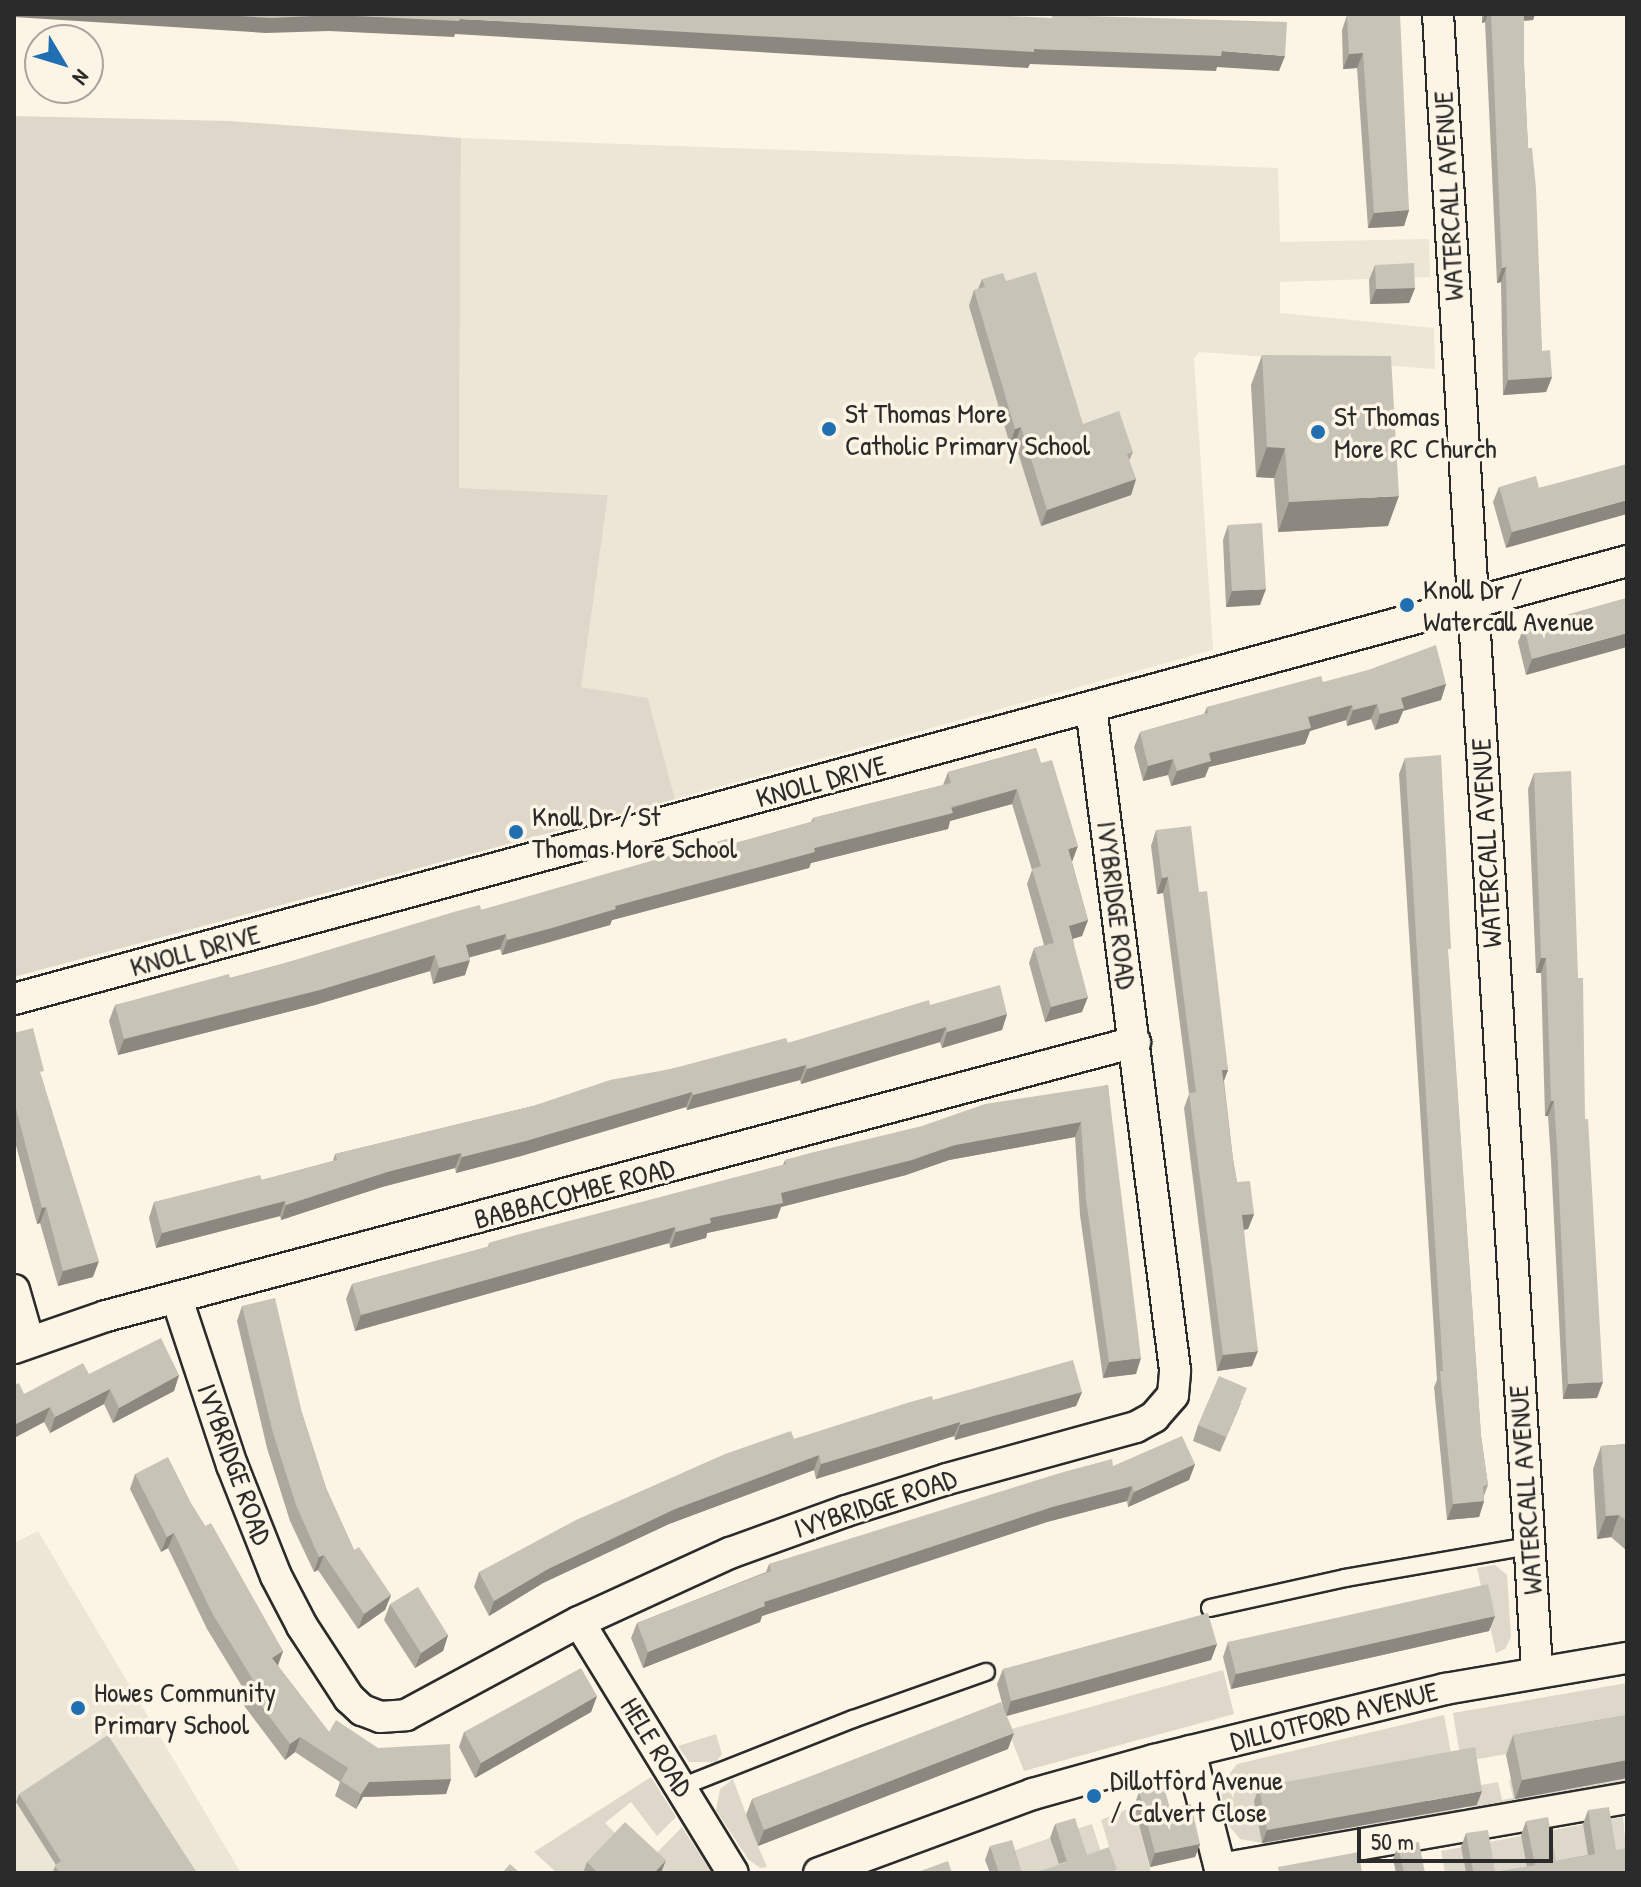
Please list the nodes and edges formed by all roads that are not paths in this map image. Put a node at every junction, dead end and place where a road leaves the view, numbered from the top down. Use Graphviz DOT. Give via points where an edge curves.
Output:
graph roads {
  1 [pos="1438,14"];
  2 [pos="1627,561"];
  3 [pos="1472,605"];
  4 [pos="1091,707"];
  5 [pos="14,999"];
  6 [pos="1135,1042"];
  7 [pos="14,1290"];
  8 [pos="177,1299"];
  9 [pos="21,1345"];
  10 [pos="1528,1546"];
  11 [pos="1210,1608"];
  12 [pos="579,1622"];
  13 [pos="1627,1658"];
  14 [pos="986,1672"];
  15 [pos="1537,1672"];
  16 [pos="1190,1751"];
  17 [pos="681,1787"];
  18 [pos="1627,1798"];
  19 [pos="1220,1871"];
  20 [pos="733,1873"];
  21 [pos="819,1873"];
  1 -- 3 [label="street, WATERCALL AVENUE"];
  2 -- 3 [label="street, KNOLL DRIVE"];
  3 -- 4 [label="street, KNOLL DRIVE"];
  3 -- 10 [label="street, WATERCALL AVENUE"];
  4 -- 5 [label="street, KNOLL DRIVE"];
  4 -- 6 [label="street, IVYBRIDGE ROAD"];
  6 -- 8 [label="street, BABBACOMBE ROAD"];
  6 -- 12 [label="street, IVYBRIDGE ROAD" via="1175,1370 1173,1395 1162,1411 1136,1427 947,1479 786,1532"];
  7 -- 9 [label="street"];
  8 -- 9 [label="street, BABBACOMBE ROAD"];
  8 -- 12 [label="street, IVYBRIDGE ROAD" via="232,1465 276,1576 322,1658 362,1710 380,1717 406,1715"];
  10 -- 11 [label="lane"];
  10 -- 15 [label="street, WATERCALL AVENUE"];
  12 -- 17 [label="street, HELE ROAD"];
  13 -- 15 [label="street, DILLOTFORD AVENUE"];
  14 -- 17 [label="lane"];
  15 -- 16 [label="street, DILLOTFORD AVENUE"];
  16 -- 19 [label="street"];
  16 -- 21 [label="street, DILLOTFORD AVENUE" via="1033,1794"];
  17 -- 20 [label="street, HELE ROAD"];
  18 -- 19 [label="street"];
}
